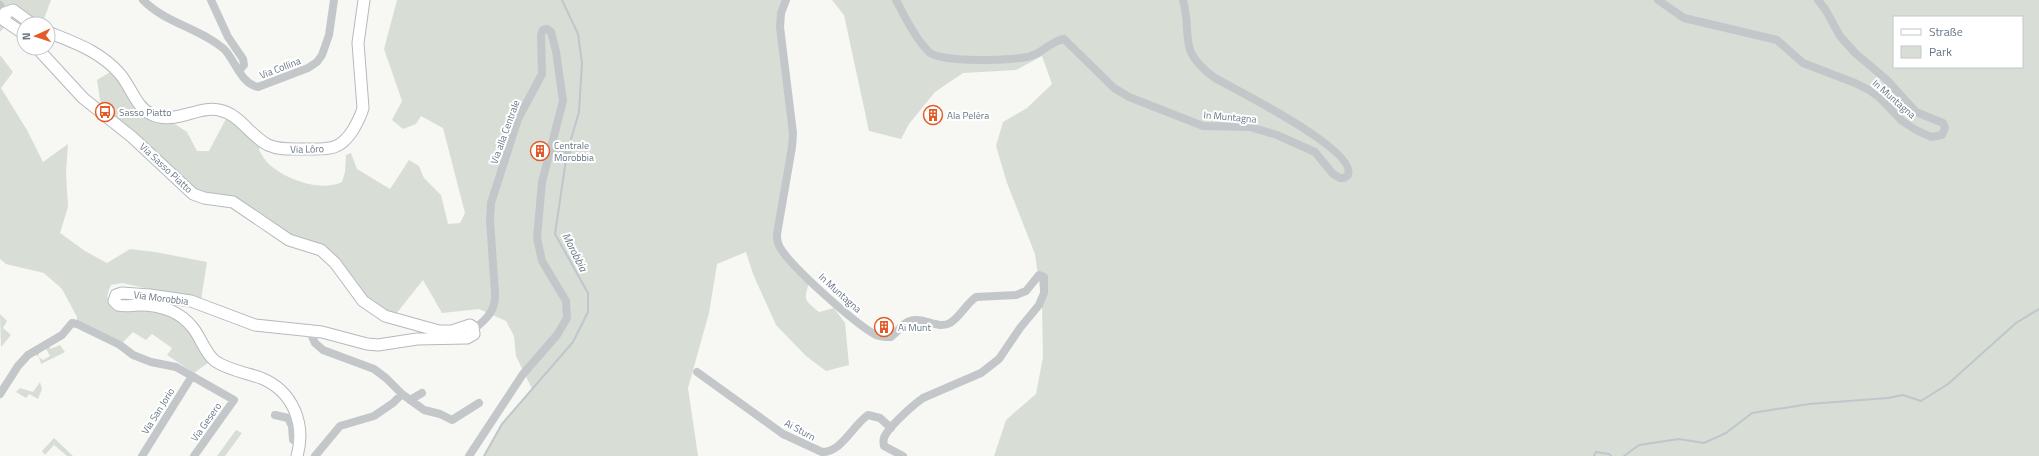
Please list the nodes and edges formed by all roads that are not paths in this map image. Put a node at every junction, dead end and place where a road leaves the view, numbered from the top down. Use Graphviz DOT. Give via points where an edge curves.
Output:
graph roads {
  1 [pos="143,0"];
  2 [pos="211,0"];
  3 [pos="334,0"];
  4 [pos="364,0"];
  5 [pos="786,0"];
  6 [pos="896,0"];
  7 [pos="1183,0"];
  8 [pos="1658,0"];
  9 [pos="1818,0"];
  10 [pos="2,9"];
  11 [pos="21,16"];
  12 [pos="16,29"];
  13 [pos="56,35"];
  14 [pos="44,56"];
  15 [pos="239,71"];
  16 [pos="309,330"];
  17 [pos="474,330"];
  18 [pos="697,372"];
  19 [pos="192,376"];
  20 [pos="422,393"];
  21 [pos="0,394"];
  22 [pos="402,394"];
  23 [pos="410,400"];
  24 [pos="479,403"];
  25 [pos="275,414"];
  26 [pos="891,428"];
  27 [pos="300,443"];
  28 [pos="142,456"];
  29 [pos="194,456"];
  30 [pos="297,456"];
  31 [pos="315,456"];
  32 [pos="469,456"];
  33 [pos="903,456"];
  1 -- 15 [label="street" via="155,10 219,45"];
  2 -- 15 [label="street" via="231,44 244,61"];
  3 -- 15 [label="street, Via Collina" via="327,44 314,65 258,87 250,84"];
  4 -- 13 [label="street, Via Lôro" via="358,43 363,108 357,124 344,143 332,148 273,147 261,141 229,113 213,109 170,118 151,114 140,105 119,73 100,56 80,44"];
  5 -- 26 [label="street, In Muntagna" via="781,13 780,27 792,140 777,234 778,243 788,257 838,307 884,337 891,337 910,321 949,324 976,297 1016,295 1026,290 1039,275 1044,277 1044,293 1039,305 1000,359 981,373 923,398"];
  6 -- 7 [label="street, In Muntagna" via="929,53 955,60 1030,57 1064,39 1114,88 1130,97 1203,126 1250,127 1277,135 1315,152 1336,176 1346,177 1349,172 1347,164 1332,147 1215,78 1200,66 1188,46"];
  8 -- 9 [label="street, In Muntagna" via="1684,18 1718,28 1772,38 1810,66 1869,90 1902,121 1921,133 1935,137 1944,133 1941,121 1916,112 1886,79 1855,53 1840,36"];
  10 -- 11 [label="street" via="12,10"];
  10 -- 12 [label="street" via="6,22"];
  14 -- 17 [label="street, Via Sasso Piatto" via="82,98 132,137 193,194 233,202 288,240 321,250 335,263 364,301 385,316 434,330 452,330 470,325"];
  16 -- 17 [label="street, Via Morobbia" via="372,344 417,339 467,338 473,336"];
  16 -- 22 [label="street" via="315,343 323,350 374,370"];
  16 -- 27 [label="street, Via Morobbia" via="255,325 201,303 182,299 122,293 114,299 115,303 121,306 154,306 176,313 192,326 215,361 277,387 295,410 300,428"];
  17 -- 32 [label="street, Via alla Centrale" via="490,315 494,304 496,293 490,220 492,203 518,119 542,74 541,34 543,30 548,29 552,35 558,62 563,101 542,182 537,238 542,261 566,301 568,318 557,335 523,374"];
  18 -- 26 [label="street, Ai Sturn" via="783,434 822,452 836,448 868,416 880,418"];
  19 -- 21 [label="street" via="169,365 150,362 133,355 120,345 72,323 62,335 28,355"];
  19 -- 28 [label="street, Via San Jorio"];
  19 -- 29 [label="street, Via Gesero" via="234,400"];
  20 -- 23 [label="street"];
  22 -- 23 [label="street"];
  22 -- 31 [label="street" via="374,416 340,426"];
  23 -- 24 [label="street" via="424,410 451,420"];
  25 -- 27 [label="street" via="288,418 292,426 293,440"];
  26 -- 33 [label="street, In Muntagna" via="883,441 884,446"];
  27 -- 30 [label="street, Via Morobbia"];
}
